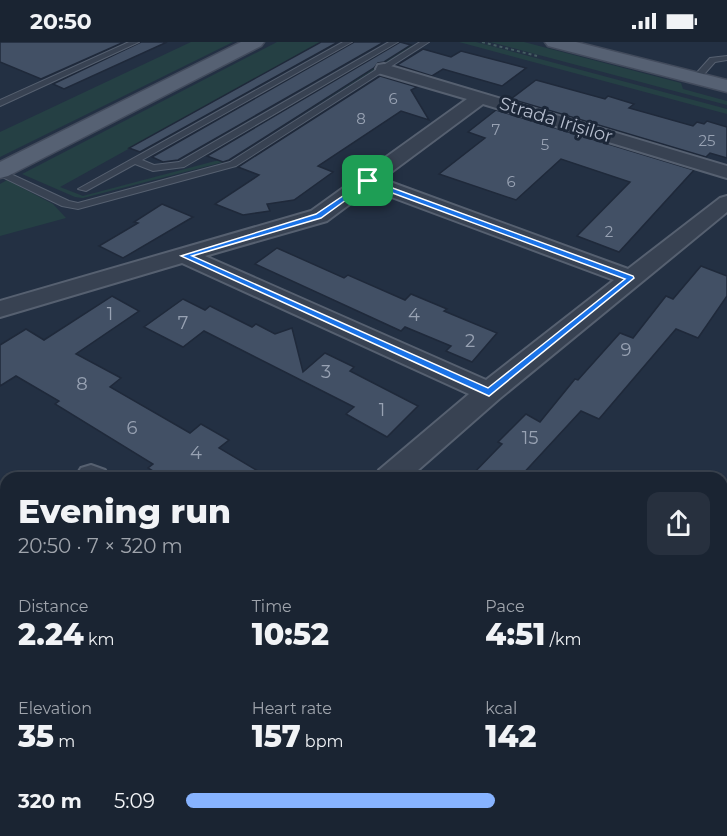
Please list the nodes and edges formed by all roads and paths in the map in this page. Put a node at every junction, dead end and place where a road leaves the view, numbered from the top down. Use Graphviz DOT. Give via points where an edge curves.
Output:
graph roads {
  1 [pos="135,42"];
  2 [pos="255,42"];
  3 [pos="348,42"];
  4 [pos="394,42"];
  5 [pos="554,42"];
  6 [pos="419,43"];
  7 [pos="727,48"];
  8 [pos="727,58"];
  9 [pos="715,59"];
  10 [pos="384,69"];
  11 [pos="696,78"];
  12 [pos="727,86"];
  13 [pos="480,98"];
  14 [pos="0,103"];
  15 [pos="135,161"];
  16 [pos="0,172"];
  17 [pos="727,172"];
  18 [pos="368,181"];
  19 [pos="83,189"];
  20 [pos="727,202"];
  21 [pos="185,256"];
  22 [pos="630,278"];
  23 [pos="0,309"];
  24 [pos="489,392"];
  25 [pos="397,472"];
  1 -- 14 [label="lane"];
  2 -- 16 [label="main road"];
  3 -- 15 [label="lane"];
  4 -- 15 [label="lane" via="181,165 153,168"];
  5 -- 11 [label="main road"];
  6 -- 10 [label="lane"];
  7 -- 9 [label="lane"];
  8 -- 9 [label="lane"];
  9 -- 11 [label="lane"];
  10 -- 13 [label="street, Strada Irișilor"];
  10 -- 16 [label="lane" via="233,164 89,204 66,204"];
  11 -- 12 [label="main road"];
  13 -- 17 [label="street, Strada Irișilor"];
  13 -- 18 [label="street"];
  15 -- 19 [label="lane"];
  18 -- 21 [label="street" via="319,216"];
  18 -- 22 [label="street"];
  20 -- 22 [label="street"];
  21 -- 23 [label="street"];
  21 -- 24 [label="street"];
  22 -- 24 [label="street"];
  24 -- 25 [label="street"];
}
